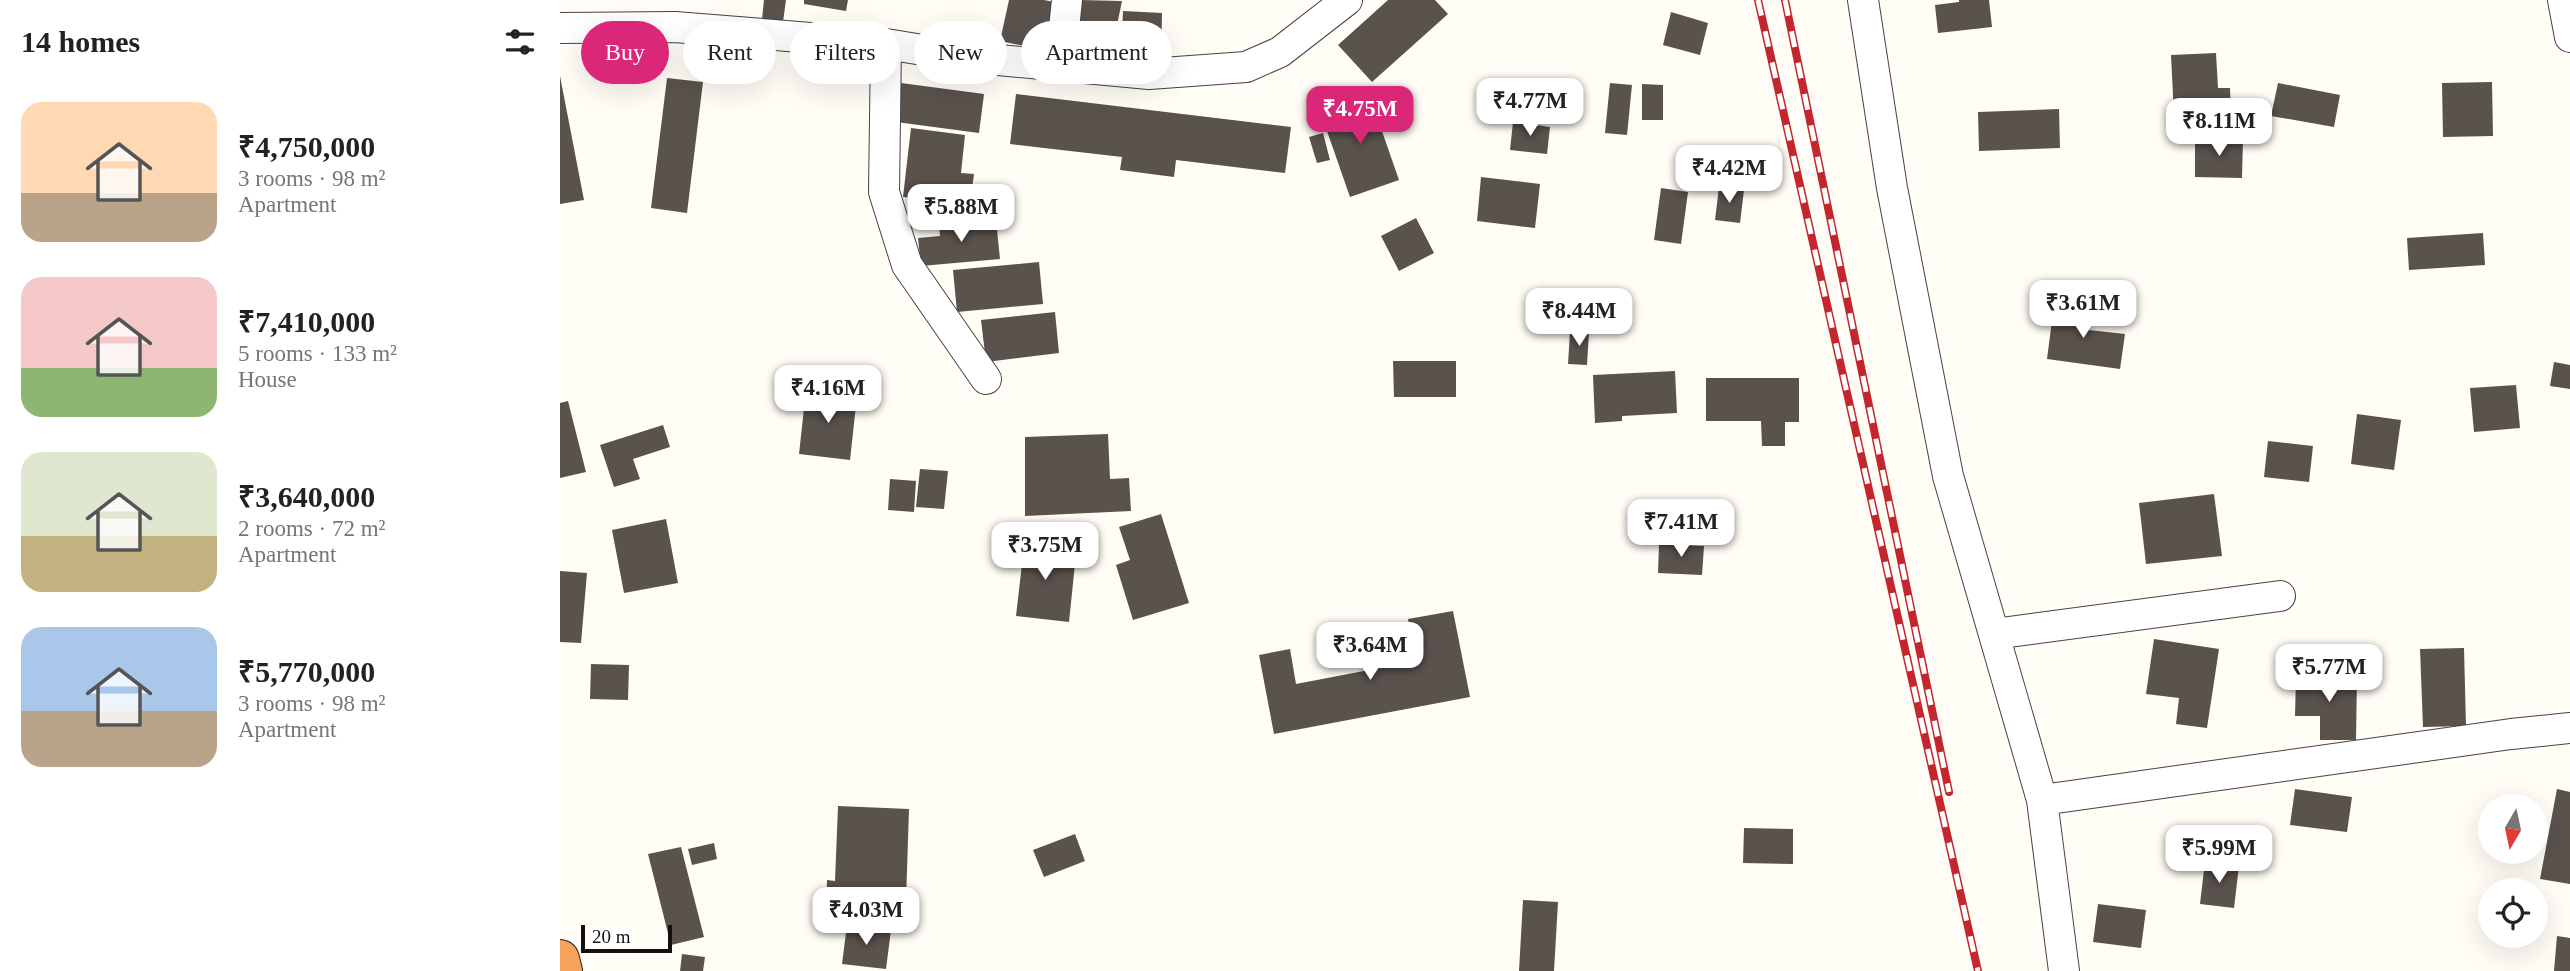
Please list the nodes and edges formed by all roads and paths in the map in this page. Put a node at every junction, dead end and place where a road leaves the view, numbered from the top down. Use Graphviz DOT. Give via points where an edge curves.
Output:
graph roads {
  1 [pos="1066,0"];
  2 [pos="1347,0"];
  3 [pos="1863,0"];
  4 [pos="2563,0"];
  5 [pos="1064,21"];
  6 [pos="560,28"];
  7 [pos="790,36"];
  8 [pos="2570,37"];
  9 [pos="900,46"];
  10 [pos="1021,63"];
  11 [pos="1172,72"];
  12 [pos="885,84"];
  13 [pos="986,379"];
  14 [pos="2280,596"];
  15 [pos="1994,634"];
  16 [pos="2570,728"];
  17 [pos="2042,800"];
  18 [pos="560,959"];
  19 [pos="564,971"];
  20 [pos="2064,971"];
  1 -- 5 [label="street"];
  2 -- 11 [label="street" via="1280,52 1246,67"];
  3 -- 15 [label="street" via="1892,188 1948,475"];
  4 -- 8 [label="street"];
  6 -- 7 [label="street" via="676,27"];
  9 -- 10 [label="street"];
  12 -- 13 [label="street" via="884,192 907,265"];
  14 -- 15 [label="street"];
  15 -- 17 [label="street"];
  16 -- 17 [label="street"];
  17 -- 20 [label="street"];
  18 -- 19 [label="highway"];
}
